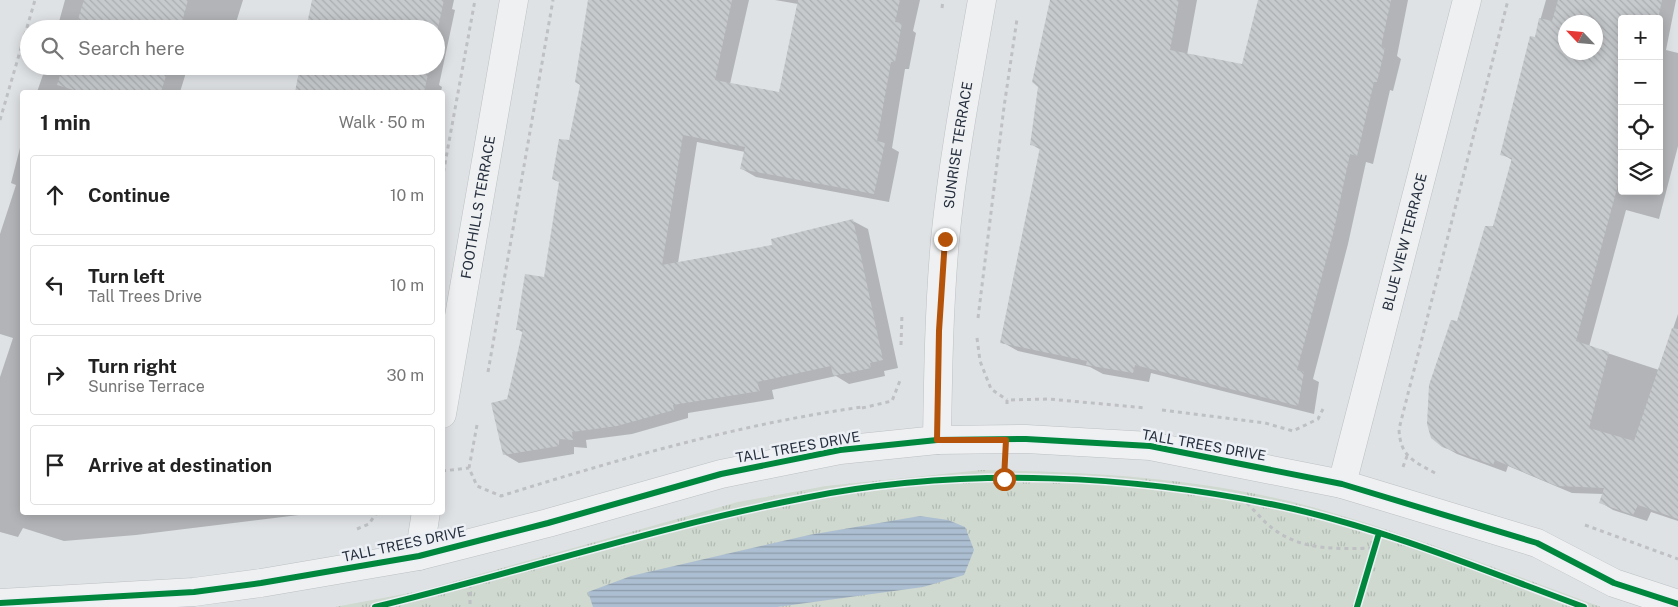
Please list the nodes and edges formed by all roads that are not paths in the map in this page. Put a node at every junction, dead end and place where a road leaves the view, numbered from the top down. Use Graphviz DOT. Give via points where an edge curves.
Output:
graph roads {
  1 [pos="514,0"];
  2 [pos="982,0"];
  3 [pos="1467,0"];
  4 [pos="445,397"];
  5 [pos="937,440"];
  6 [pos="1342,484"];
  7 [pos="425,515"];
  8 [pos="418,556"];
  9 [pos="0,603"];
  10 [pos="1678,604"];
  1 -- 4 [label="street, FOOTHILLS TERRACE"];
  2 -- 5 [label="street, SUNRISE TERRACE" via="958,134 945,239"];
  3 -- 6 [label="street, BLUE VIEW TERRACE"];
  5 -- 6 [label="street, TALL TREES DRIVE" via="1150,446"];
  5 -- 8 [label="street, TALL TREES DRIVE" via="840,450 721,474 548,524"];
  6 -- 10 [label="street, TALL TREES DRIVE" via="1537,543 1614,583"];
  7 -- 8 [label="street"];
  8 -- 9 [label="street, TALL TREES DRIVE" via="194,592"];
}
